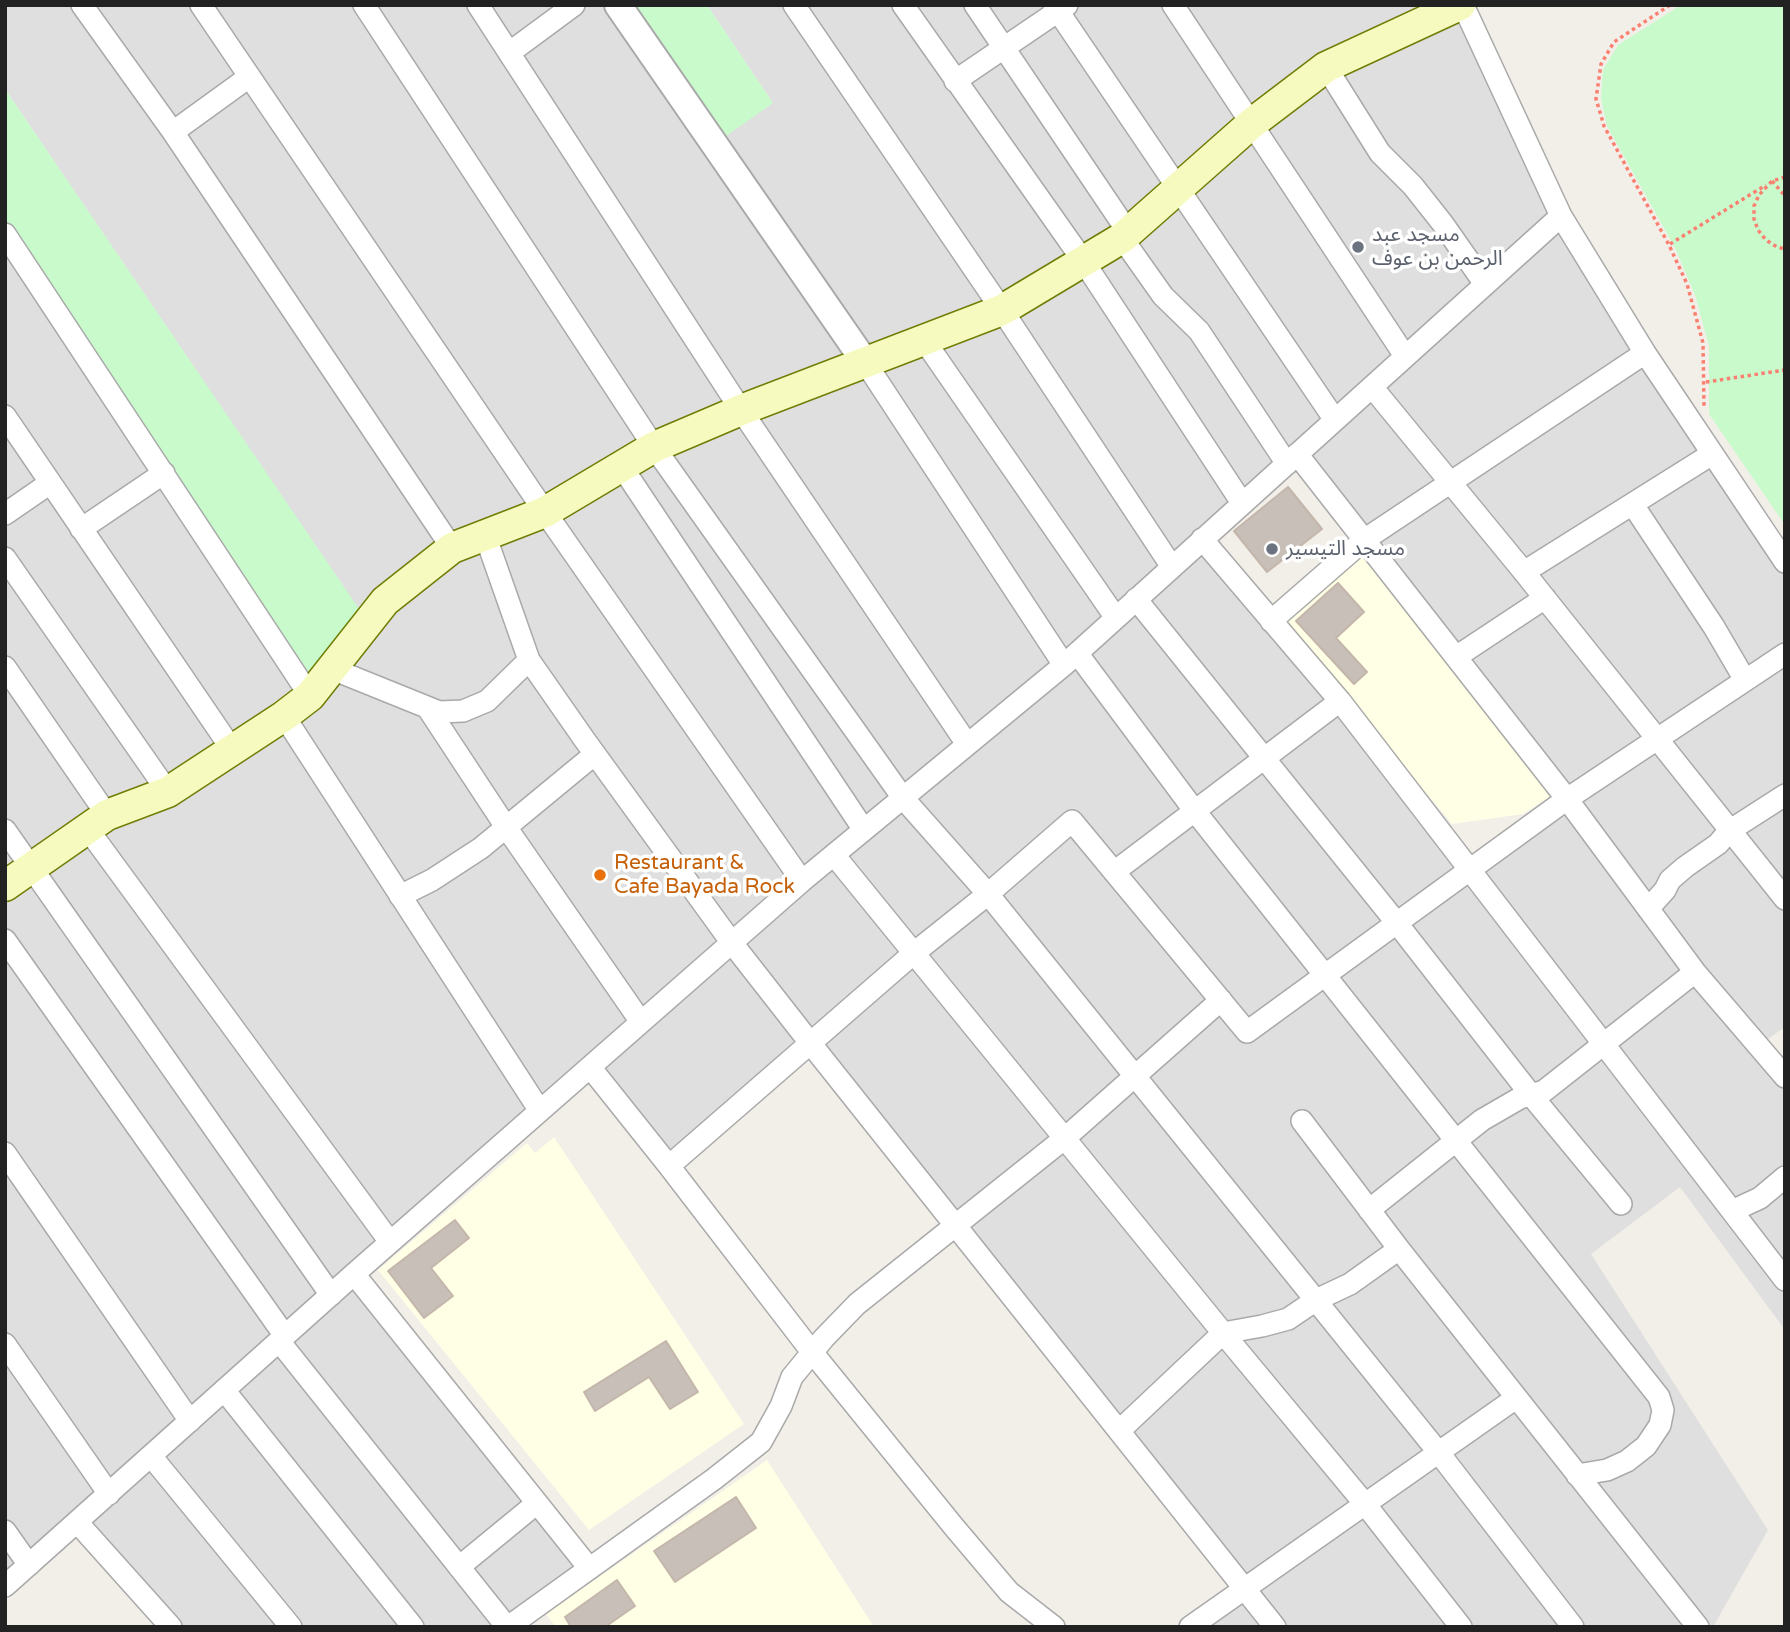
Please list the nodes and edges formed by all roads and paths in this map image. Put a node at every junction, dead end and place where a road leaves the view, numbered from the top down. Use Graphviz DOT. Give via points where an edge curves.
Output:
graph roads {
  1 [pos="82,5"];
  2 [pos="201,5"];
  3 [pos="364,5"];
  4 [pos="478,5"];
  5 [pos="574,5"];
  6 [pos="618,5"];
  7 [pos="793,5"];
  8 [pos="903,5"];
  9 [pos="975,5"];
  10 [pos="1173,5"];
  11 [pos="1670,5"];
  12 [pos="1059,7"];
  13 [pos="1453,7"];
  14 [pos="1003,48"];
  15 [pos="509,53"];
  16 [pos="1326,67"];
  17 [pos="250,77"];
  18 [pos="955,80"];
  19 [pos="1251,124"];
  20 [pos="173,132"];
  21 [pos="1783,176"];
  22 [pos="1772,181"];
  23 [pos="1766,185"];
  24 [pos="1178,189"];
  25 [pos="1785,196"];
  26 [pos="1561,216"];
  27 [pos="5,234"];
  28 [pos="1125,235"];
  29 [pos="1669,244"];
  30 [pos="1785,249"];
  31 [pos="1083,262"];
  32 [pos="1485,284"];
  33 [pos="1002,310"];
  34 [pos="925,340"];
  35 [pos="1645,353"];
  36 [pos="1405,356"];
  37 [pos="865,362"];
  38 [pos="1785,370"];
  39 [pos="1706,382"];
  40 [pos="1372,387"];
  41 [pos="741,410"];
  42 [pos="5,416"];
  43 [pos="1704,416"];
  44 [pos="1335,420"];
  45 [pos="654,447"];
  46 [pos="1712,454"];
  47 [pos="1292,459"];
  48 [pos="622,467"];
  49 [pos="164,472"];
  50 [pos="50,482"];
  51 [pos="1451,482"];
  52 [pos="1242,503"];
  53 [pos="1633,505"];
  54 [pos="545,512"];
  55 [pos="5,514"];
  56 [pos="81,528"];
  57 [pos="485,535"];
  58 [pos="1202,539"];
  59 [pos="1364,540"];
  60 [pos="452,548"];
  61 [pos="5,558"];
  62 [pos="1785,562"];
  63 [pos="1172,567"];
  64 [pos="1524,572"];
  65 [pos="1545,598"];
  66 [pos="1136,599"];
  67 [pos="1116,618"];
  68 [pos="1271,621"];
  69 [pos="1785,654"];
  70 [pos="1455,657"];
  71 [pos="1071,659"];
  72 [pos="529,660"];
  73 [pos="5,667"];
  74 [pos="331,668"];
  75 [pos="1745,680"];
  76 [pos="310,696"];
  77 [pos="1340,701"];
  78 [pos="427,707"];
  79 [pos="284,716"];
  80 [pos="1657,739"];
  81 [pos="967,744"];
  82 [pos="233,751"];
  83 [pos="595,754"];
  84 [pos="1264,757"];
  85 [pos="168,792"];
  86 [pos="1785,795"];
  87 [pos="903,798"];
  88 [pos="1567,799"];
  89 [pos="1194,810"];
  90 [pos="97,821"];
  91 [pos="506,827"];
  92 [pos="5,830"];
  93 [pos="864,830"];
  94 [pos="1729,831"];
  95 [pos="834,855"];
  96 [pos="31,868"];
  97 [pos="1468,870"];
  98 [pos="1114,872"];
  99 [pos="802,881"];
  100 [pos="5,886"];
  101 [pos="988,894"];
  102 [pos="400,896"];
  103 [pos="1785,899"];
  104 [pos="1648,909"];
  105 [pos="1396,922"];
  106 [pos="5,940"];
  107 [pos="732,943"];
  108 [pos="914,953"];
  109 [pos="1695,972"];
  110 [pos="1324,975"];
  111 [pos="1221,1000"];
  112 [pos="641,1022"];
  113 [pos="811,1044"];
  114 [pos="1604,1046"];
  115 [pos="590,1067"];
  116 [pos="1134,1076"];
  117 [pos="1785,1077"];
  118 [pos="1531,1095"];
  119 [pos="540,1111"];
  120 [pos="1302,1121"];
  121 [pos="1065,1138"];
  122 [pos="1456,1141"];
  123 [pos="5,1153"];
  124 [pos="669,1166"];
  125 [pos="1785,1177"];
  126 [pos="1621,1204"];
  127 [pos="1369,1210"];
  128 [pos="1732,1211"];
  129 [pos="954,1227"];
  130 [pos="390,1242"];
  131 [pos="1399,1249"];
  132 [pos="354,1274"];
  133 [pos="1785,1280"];
  134 [pos="331,1295"];
  135 [pos="1316,1300"];
  136 [pos="1223,1334"];
  137 [pos="282,1338"];
  138 [pos="5,1344"];
  139 [pos="812,1352"];
  140 [pos="224,1391"];
  141 [pos="1516,1398"];
  142 [pos="190,1421"];
  143 [pos="1119,1431"];
  144 [pos="1439,1453"];
  145 [pos="151,1456"];
  146 [pos="1577,1475"];
  147 [pos="109,1493"];
  148 [pos="537,1503"];
  149 [pos="1366,1504"];
  150 [pos="77,1522"];
  151 [pos="5,1531"];
  152 [pos="29,1565"];
  153 [pos="459,1567"];
  154 [pos="589,1568"];
  155 [pos="5,1586"];
  156 [pos="1243,1588"];
  157 [pos="1452,1624"];
  158 [pos="1571,1626"];
  159 [pos="171,1627"];
  160 [pos="291,1627"];
  161 [pos="414,1627"];
  162 [pos="507,1627"];
  163 [pos="1054,1627"];
  164 [pos="1190,1627"];
  165 [pos="1275,1627"];
  166 [pos="1698,1627"];
  1 -- 20 [label="street"];
  2 -- 17 [label="street"];
  3 -- 45 [label="street"];
  4 -- 15 [label="street"];
  5 -- 15 [label="street"];
  6 -- 37 [label="street"];
  7 -- 33 [label="street"];
  8 -- 18 [label="street"];
  9 -- 14 [label="street"];
  10 -- 19 [label="street"];
  11 -- 29 [label="path" via="1614,42 1601,64 1595,99 1604,126"];
  12 -- 14 [label="street"];
  12 -- 24 [label="street"];
  13 -- 16 [label="main road"];
  13 -- 26 [label="street"];
  14 -- 18 [label="street"];
  14 -- 28 [label="street"];
  15 -- 41 [label="street"];
  16 -- 19 [label="main road"];
  16 -- 32 [label="street" via="1380,153 1443,224"];
  17 -- 20 [label="street"];
  17 -- 54 [label="street"];
  18 -- 31 [label="street"];
  19 -- 24 [label="main road"];
  19 -- 36 [label="street"];
  20 -- 60 [label="street"];
  21 -- 22 [label="path"];
  22 -- 23 [label="path"];
  22 -- 25 [label="path"];
  23 -- 29 [label="path"];
  23 -- 30 [label="path" via="1754,206 1754,219 1766,240"];
  24 -- 28 [label="main road"];
  24 -- 44 [label="street"];
  26 -- 32 [label="street"];
  26 -- 35 [label="street"];
  27 -- 49 [label="street"];
  28 -- 31 [label="main road"];
  28 -- 47 [label="street" via="1163,296 1199,331"];
  29 -- 39 [label="path" via="1687,284 1703,343"];
  31 -- 33 [label="main road"];
  31 -- 52 [label="street"];
  32 -- 36 [label="street"];
  33 -- 34 [label="main road"];
  33 -- 63 [label="street"];
  34 -- 37 [label="main road"];
  34 -- 67 [label="street"];
  35 -- 46 [label="street"];
  35 -- 51 [label="street"];
  36 -- 40 [label="street"];
  37 -- 41 [label="main road"];
  37 -- 71 [label="street"];
  38 -- 39 [label="path"];
  39 -- 43 [label="path"];
  40 -- 44 [label="street"];
  40 -- 51 [label="street"];
  41 -- 45 [label="main road"];
  41 -- 81 [label="street"];
  42 -- 50 [label="street"];
  44 -- 47 [label="street"];
  45 -- 48 [label="main road"];
  45 -- 87 [label="street"];
  46 -- 53 [label="street"];
  46 -- 62 [label="street"];
  47 -- 52 [label="street"];
  47 -- 59 [label="street"];
  48 -- 54 [label="main road"];
  48 -- 93 [label="street"];
  49 -- 56 [label="street"];
  49 -- 76 [label="street"];
  50 -- 55 [label="street"];
  50 -- 56 [label="street"];
  51 -- 59 [label="street"];
  51 -- 64 [label="street"];
  52 -- 58 [label="street"];
  53 -- 64 [label="street"];
  53 -- 75 [label="street"];
  54 -- 57 [label="main road"];
  54 -- 99 [label="street"];
  56 -- 82 [label="street"];
  57 -- 60 [label="main road"];
  57 -- 72 [label="street"];
  58 -- 63 [label="street"];
  58 -- 68 [label="street"];
  59 -- 68 [label="street"];
  59 -- 70 [label="street"];
  60 -- 74 [label="main road" via="385,601"];
  61 -- 85 [label="street"];
  63 -- 66 [label="street"];
  64 -- 65 [label="street"];
  65 -- 70 [label="street"];
  65 -- 80 [label="street"];
  66 -- 67 [label="street"];
  66 -- 84 [label="street"];
  67 -- 71 [label="street"];
  68 -- 77 [label="street"];
  69 -- 75 [label="street"];
  70 -- 88 [label="street"];
  71 -- 81 [label="street"];
  71 -- 89 [label="street"];
  72 -- 78 [label="street" via="487,701 463,711 439,712"];
  72 -- 83 [label="street"];
  73 -- 90 [label="street"];
  74 -- 76 [label="main road"];
  74 -- 78 [label="street"];
  75 -- 80 [label="street"];
  76 -- 79 [label="main road"];
  77 -- 84 [label="street"];
  77 -- 97 [label="street"];
  78 -- 91 [label="street"];
  79 -- 82 [label="main road"];
  79 -- 102 [label="street"];
  80 -- 88 [label="street"];
  80 -- 94 [label="street"];
  81 -- 87 [label="street"];
  82 -- 85 [label="main road"];
  83 -- 91 [label="street"];
  83 -- 107 [label="street"];
  84 -- 89 [label="street"];
  84 -- 105 [label="street"];
  85 -- 90 [label="main road"];
  86 -- 94 [label="street"];
  87 -- 93 [label="street"];
  87 -- 101 [label="street"];
  88 -- 97 [label="street"];
  88 -- 104 [label="street"];
  89 -- 98 [label="street"];
  89 -- 110 [label="street"];
  90 -- 96 [label="main road"];
  90 -- 130 [label="street"];
  91 -- 102 [label="street" via="432,880"];
  91 -- 112 [label="street"];
  92 -- 96 [label="street"];
  93 -- 95 [label="street"];
  94 -- 103 [label="street"];
  94 -- 104 [label="street" via="1670,880"];
  95 -- 99 [label="street"];
  95 -- 108 [label="street"];
  96 -- 100 [label="main road"];
  96 -- 134 [label="street"];
  97 -- 105 [label="street"];
  97 -- 114 [label="street"];
  98 -- 101 [label="street" via="1072,821"];
  98 -- 111 [label="street"];
  99 -- 107 [label="street"];
  101 -- 108 [label="street"];
  101 -- 116 [label="street"];
  102 -- 119 [label="street"];
  104 -- 109 [label="street"];
  105 -- 110 [label="street"];
  105 -- 118 [label="street"];
  106 -- 137 [label="street"];
  107 -- 112 [label="street"];
  107 -- 113 [label="street"];
  108 -- 113 [label="street"];
  108 -- 121 [label="street"];
  109 -- 114 [label="street"];
  109 -- 117 [label="street"];
  110 -- 111 [label="street" via="1247,1031"];
  110 -- 122 [label="street"];
  111 -- 116 [label="street"];
  112 -- 115 [label="street"];
  113 -- 124 [label="street"];
  113 -- 129 [label="street"];
  114 -- 118 [label="street" via="1545,1091"];
  114 -- 128 [label="street"];
  115 -- 119 [label="street"];
  115 -- 124 [label="street"];
  116 -- 121 [label="street"];
  116 -- 135 [label="street"];
  118 -- 122 [label="street" via="1482,1120"];
  118 -- 126 [label="street"];
  119 -- 130 [label="street"];
  120 -- 127 [label="street"];
  121 -- 129 [label="street"];
  121 -- 136 [label="street"];
  122 -- 127 [label="street"];
  122 -- 146 [label="street" via="1659,1397 1663,1410 1660,1425 1646,1446 1607,1470"];
  123 -- 142 [label="street"];
  124 -- 139 [label="street"];
  125 -- 128 [label="street" via="1760,1198"];
  127 -- 131 [label="street"];
  128 -- 133 [label="street"];
  129 -- 139 [label="street" via="858,1304"];
  129 -- 143 [label="street"];
  130 -- 132 [label="street"];
  131 -- 135 [label="street" via="1350,1284"];
  131 -- 141 [label="street"];
  132 -- 134 [label="street"];
  132 -- 148 [label="street"];
  134 -- 137 [label="street"];
  135 -- 136 [label="street" via="1289,1318"];
  135 -- 144 [label="street"];
  136 -- 143 [label="street"];
  136 -- 149 [label="street"];
  137 -- 140 [label="street"];
  137 -- 153 [label="street"];
  138 -- 147 [label="street"];
  139 -- 154 [label="street" via="792,1377 761,1442"];
  139 -- 163 [label="street" via="1009,1592"];
  140 -- 142 [label="street"];
  140 -- 161 [label="street"];
  141 -- 144 [label="street"];
  141 -- 146 [label="street"];
  142 -- 145 [label="street"];
  143 -- 156 [label="street"];
  144 -- 149 [label="street"];
  144 -- 158 [label="street"];
  145 -- 147 [label="street"];
  145 -- 160 [label="street"];
  146 -- 166 [label="street"];
  147 -- 150 [label="street"];
  148 -- 153 [label="street"];
  148 -- 154 [label="street"];
  149 -- 156 [label="street"];
  149 -- 157 [label="street"];
  150 -- 152 [label="street"];
  150 -- 159 [label="street"];
  151 -- 152 [label="street"];
  152 -- 155 [label="street"];
  153 -- 162 [label="street"];
  154 -- 162 [label="street"];
  156 -- 164 [label="street"];
  156 -- 165 [label="street"];
}
